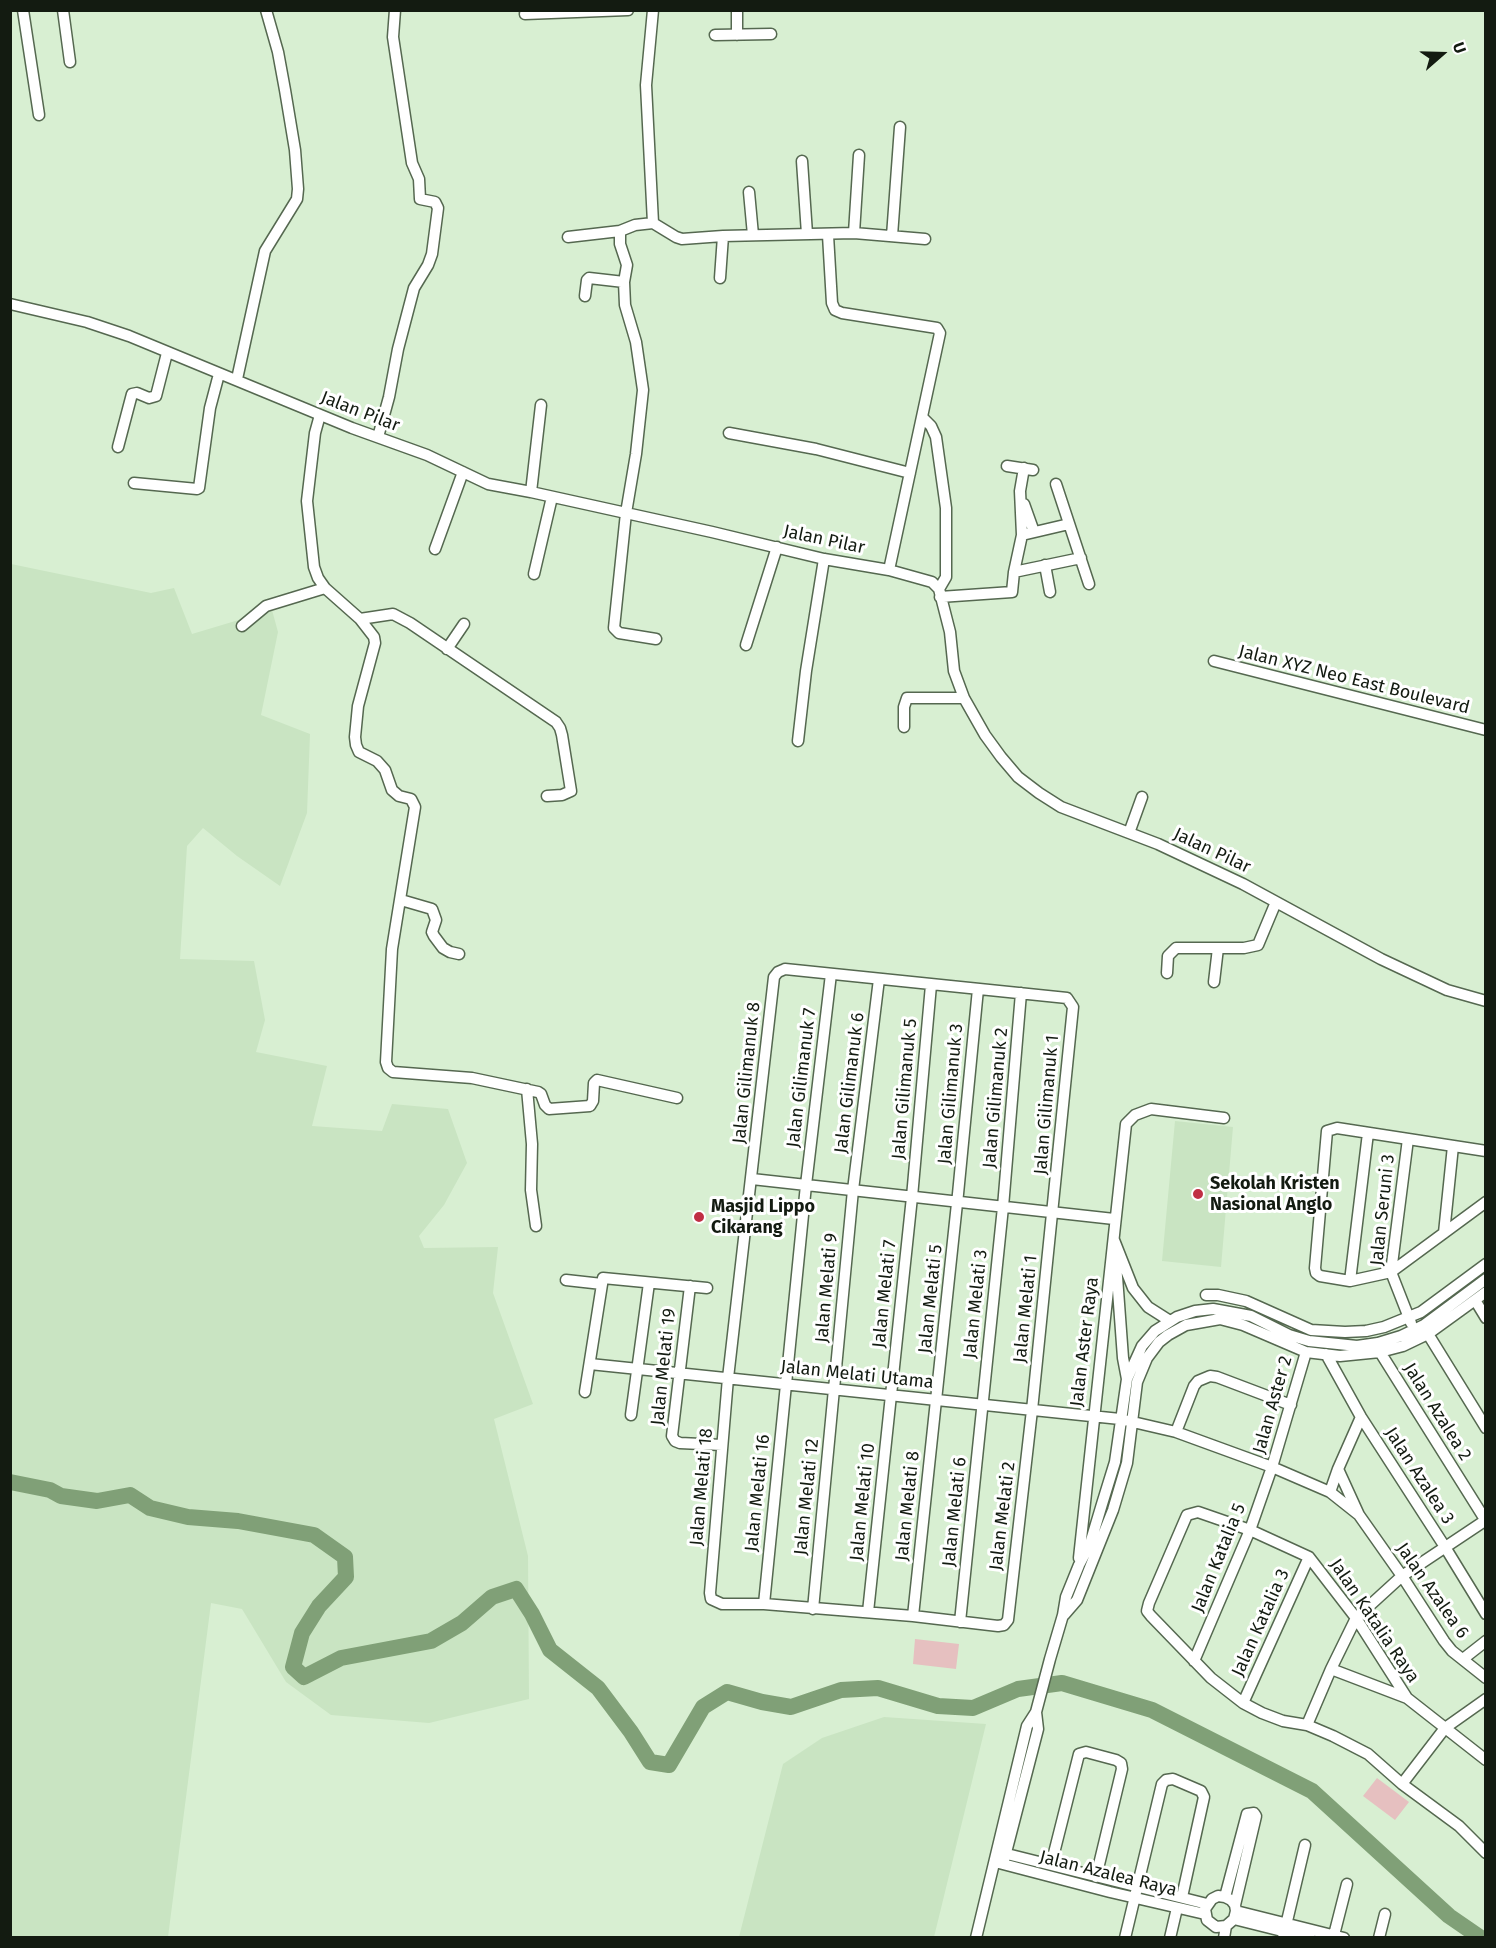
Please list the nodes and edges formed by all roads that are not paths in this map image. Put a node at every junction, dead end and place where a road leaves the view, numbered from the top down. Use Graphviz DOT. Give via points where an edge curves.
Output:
graph roads {
  1 [pos="23,10"];
  2 [pos="63,10"];
  3 [pos="266,10"];
  4 [pos="395,10"];
  5 [pos="628,10"];
  6 [pos="653,10"];
  7 [pos="737,10"];
  8 [pos="525,14"];
  9 [pos="771,34"];
  10 [pos="715,35"];
  11 [pos="737,35"];
  12 [pos="70,62"];
  13 [pos="39,115"];
  14 [pos="900,128"];
  15 [pos="859,155"];
  16 [pos="802,161"];
  17 [pos="749,192"];
  18 [pos="653,223"];
  19 [pos="620,231"];
  20 [pos="854,233"];
  21 [pos="807,234"];
  22 [pos="753,235"];
  23 [pos="828,235"];
  24 [pos="723,236"];
  25 [pos="892,236"];
  26 [pos="568,237"];
  27 [pos="925,239"];
  28 [pos="720,278"];
  29 [pos="624,282"];
  30 [pos="585,296"];
  31 [pos="10,304"];
  32 [pos="167,353"];
  33 [pos="219,374"];
  34 [pos="237,379"];
  35 [pos="541,405"];
  36 [pos="320,415"];
  37 [pos="922,417"];
  38 [pos="729,433"];
  39 [pos="378,437"];
  40 [pos="118,447"];
  41 [pos="1007,466"];
  42 [pos="463,472"];
  43 [pos="910,473"];
  44 [pos="134,483"];
  45 [pos="1056,484"];
  46 [pos="1020,491"];
  47 [pos="531,492"];
  48 [pos="552,496"];
  49 [pos="626,513"];
  50 [pos="1069,524"];
  51 [pos="1034,532"];
  52 [pos="1022,535"];
  53 [pos="777,546"];
  54 [pos="435,549"];
  55 [pos="1081,558"];
  56 [pos="824,559"];
  57 [pos="1045,565"];
  58 [pos="889,570"];
  59 [pos="1014,572"];
  60 [pos="534,574"];
  61 [pos="1089,584"];
  62 [pos="325,588"];
  63 [pos="1050,592"];
  64 [pos="939,593"];
  65 [pos="360,619"];
  66 [pos="464,624"];
  67 [pos="242,627"];
  68 [pos="656,639"];
  69 [pos="746,645"];
  70 [pos="447,649"];
  71 [pos="1214,661"];
  72 [pos="964,698"];
  73 [pos="904,727"];
  74 [pos="1485,730"];
  75 [pos="798,741"];
  76 [pos="547,796"];
  77 [pos="1142,797"];
  78 [pos="1129,833"];
  79 [pos="400,900"];
  80 [pos="1276,902"];
  81 [pos="1218,948"];
  82 [pos="459,954"];
  83 [pos="1167,973"];
  84 [pos="831,974"];
  85 [pos="879,979"];
  86 [pos="1214,982"];
  87 [pos="931,985"];
  88 [pos="978,989"];
  89 [pos="1021,993"];
  90 [pos="1484,998"];
  91 [pos="527,1089"];
  92 [pos="677,1098"];
  93 [pos="1224,1118"];
  94 [pos="1368,1133"];
  95 [pos="1408,1139"];
  96 [pos="1453,1146"];
  97 [pos="1485,1151"];
  98 [pos="752,1179"];
  99 [pos="806,1185"];
  100 [pos="853,1190"];
  101 [pos="912,1197"];
  102 [pos="957,1202"];
  103 [pos="1485,1202"];
  104 [pos="1003,1207"];
  105 [pos="1053,1212"];
  106 [pos="1114,1219"];
  107 [pos="537,1226"];
  108 [pos="1444,1233"];
  109 [pos="1114,1239"];
  110 [pos="1485,1264"];
  111 [pos="1391,1272"];
  112 [pos="1485,1279"];
  113 [pos="566,1280"];
  114 [pos="603,1281"];
  115 [pos="1350,1281"];
  116 [pos="649,1283"];
  117 [pos="690,1286"];
  118 [pos="706,1288"];
  119 [pos="1485,1292"];
  120 [pos="1475,1300"];
  121 [pos="1213,1309"];
  122 [pos="1409,1318"];
  123 [pos="1485,1318"];
  124 [pos="1170,1321"];
  125 [pos="1311,1330"];
  126 [pos="1414,1330"];
  127 [pos="1428,1334"];
  128 [pos="1307,1347"];
  129 [pos="1380,1352"];
  130 [pos="1326,1354"];
  131 [pos="590,1364"];
  132 [pos="637,1369"];
  133 [pos="679,1373"];
  134 [pos="728,1378"];
  135 [pos="1127,1380"];
  136 [pos="786,1384"];
  137 [pos="834,1389"];
  138 [pos="585,1392"];
  139 [pos="891,1395"];
  140 [pos="937,1400"];
  141 [pos="983,1405"];
  142 [pos="1291,1405"];
  143 [pos="1032,1410"];
  144 [pos="631,1415"];
  145 [pos="1094,1416"];
  146 [pos="1361,1417"];
  147 [pos="1120,1419"];
  148 [pos="1132,1423"];
  149 [pos="1485,1428"];
  150 [pos="1176,1432"];
  151 [pos="722,1445"];
  152 [pos="1272,1467"];
  153 [pos="1338,1469"];
  154 [pos="1330,1492"];
  155 [pos="1359,1515"];
  156 [pos="1485,1520"];
  157 [pos="1250,1530"];
  158 [pos="1445,1547"];
  159 [pos="1309,1557"];
  160 [pos="1079,1564"];
  161 [pos="1402,1575"];
  162 [pos="764,1604"];
  163 [pos="813,1609"];
  164 [pos="868,1612"];
  165 [pos="1485,1614"];
  166 [pos="1064,1615"];
  167 [pos="913,1616"];
  168 [pos="1356,1618"];
  169 [pos="960,1622"];
  170 [pos="1485,1641"];
  171 [pos="1463,1659"];
  172 [pos="1194,1661"];
  173 [pos="1331,1670"];
  174 [pos="1485,1678"];
  175 [pos="1407,1698"];
  176 [pos="1485,1699"];
  177 [pos="1243,1703"];
  178 [pos="1307,1725"];
  179 [pos="1445,1728"];
  180 [pos="1485,1760"];
  181 [pos="1402,1784"];
  182 [pos="1305,1845"];
  183 [pos="1485,1853"];
  184 [pos="1000,1858"];
  185 [pos="1044,1868"];
  186 [pos="1096,1877"];
  187 [pos="1347,1884"];
  188 [pos="1136,1892"];
  189 [pos="1182,1897"];
  190 [pos="1225,1897"];
  191 [pos="1177,1908"];
  192 [pos="1206,1909"];
  193 [pos="1385,1914"];
  194 [pos="1227,1921"];
  195 [pos="1284,1931"];
  196 [pos="1339,1936"];
  197 [pos="976,1938"];
  198 [pos="1125,1938"];
  199 [pos="1170,1938"];
  200 [pos="1224,1938"];
  201 [pos="1310,1938"];
  202 [pos="1379,1938"];
  1 -- 13 [label="street"];
  2 -- 12 [label="street"];
  3 -- 34 [label="street" via="285,90 298,189 297,199 265,251"];
  4 -- 39 [label="street" via="393,37 412,164 419,179 420,199 435,202 438,208 432,254 414,288"];
  5 -- 8 [label="street"];
  6 -- 18 [label="street" via="646,85"];
  7 -- 11 [label="street"];
  9 -- 11 [label="street"];
  10 -- 11 [label="street"];
  14 -- 25 [label="street"];
  15 -- 20 [label="street"];
  16 -- 21 [label="street"];
  17 -- 22 [label="street"];
  18 -- 19 [label="street"];
  18 -- 24 [label="street" via="682,239"];
  19 -- 26 [label="street"];
  19 -- 29 [label="street" via="627,265"];
  20 -- 23 [label="street"];
  20 -- 25 [label="street"];
  21 -- 22 [label="street"];
  21 -- 23 [label="street"];
  22 -- 24 [label="street"];
  23 -- 37 [label="street" via="835,310 940,331"];
  24 -- 28 [label="street"];
  25 -- 27 [label="street"];
  29 -- 30 [label="street" via="589,278"];
  29 -- 49 [label="street" via="643,390"];
  31 -- 32 [label="street, Jalan Pilar" via="87,322"];
  32 -- 33 [label="street, Jalan Pilar"];
  32 -- 40 [label="street" via="156,396 132,394"];
  33 -- 34 [label="street, Jalan Pilar"];
  33 -- 44 [label="street" via="199,488"];
  34 -- 36 [label="street, Jalan Pilar"];
  35 -- 47 [label="street"];
  36 -- 39 [label="street, Jalan Pilar"];
  36 -- 62 [label="street" via="307,501 314,567"];
  37 -- 43 [label="street"];
  37 -- 64 [label="street" via="936,437 946,508 946,577"];
  38 -- 43 [label="street" via="816,449"];
  39 -- 42 [label="street, Jalan Pilar"];
  41 -- 46 [label="street" via="1028,469"];
  42 -- 47 [label="street, Jalan Pilar" via="488,484"];
  42 -- 54 [label="street"];
  43 -- 58 [label="street"];
  45 -- 50 [label="street"];
  46 -- 51 [label="street"];
  46 -- 52 [label="street"];
  47 -- 48 [label="street, Jalan Pilar"];
  48 -- 49 [label="street, Jalan Pilar"];
  48 -- 60 [label="street"];
  49 -- 53 [label="street, Jalan Pilar"];
  49 -- 68 [label="street" via="614,628 619,633"];
  50 -- 51 [label="street"];
  50 -- 55 [label="street"];
  51 -- 52 [label="street"];
  52 -- 59 [label="street"];
  53 -- 56 [label="street, Jalan Pilar"];
  53 -- 69 [label="street"];
  55 -- 57 [label="street"];
  55 -- 61 [label="street"];
  56 -- 58 [label="street, Jalan Pilar"];
  56 -- 75 [label="street"];
  57 -- 59 [label="street"];
  57 -- 63 [label="street"];
  58 -- 64 [label="street, Jalan Pilar" via="932,582"];
  59 -- 64 [label="street" via="1012,592"];
  62 -- 65 [label="street"];
  62 -- 67 [label="street" via="266,606"];
  64 -- 72 [label="street, Jalan Pilar" via="950,632 954,671"];
  65 -- 70 [label="street" via="393,614"];
  65 -- 79 [label="street" via="375,643 358,706 356,746 385,770 392,790 411,799 415,807"];
  66 -- 70 [label="street"];
  70 -- 76 [label="street" via="556,722 571,791"];
  71 -- 74 [label="street, Jalan XYZ Neo East Boulevard"];
  72 -- 73 [label="street" via="907,698"];
  72 -- 78 [label="street, Jalan Pilar" via="985,735 1018,777 1061,807"];
  77 -- 78 [label="street"];
  78 -- 80 [label="street, Jalan Pilar"];
  79 -- 82 [label="street" via="432,909 434,936 443,948"];
  79 -- 91 [label="street" via="392,949 388,1068 397,1073 472,1078"];
  80 -- 81 [label="street" via="1258,945"];
  80 -- 90 [label="street, Jalan Pilar" via="1447,990"];
  81 -- 83 [label="street" via="1176,948 1168,956"];
  81 -- 86 [label="street"];
  84 -- 85 [label="street"];
  84 -- 98 [label="street, Jalan Gilimanuk 8" via="785,969 774,977"];
  84 -- 99 [label="street, Jalan Gilimanuk 7"];
  85 -- 87 [label="street"];
  85 -- 100 [label="street, Jalan Gilimanuk 6"];
  87 -- 88 [label="street"];
  87 -- 101 [label="street, Jalan Gilimanuk 5"];
  88 -- 89 [label="street"];
  88 -- 102 [label="street, Jalan Gilimanuk 3"];
  89 -- 104 [label="street, Jalan Gilimanuk 2"];
  89 -- 105 [label="street, Jalan Gilimanuk 1" via="1067,998 1073,1006"];
  91 -- 92 [label="street" via="540,1093 549,1109 590,1106 597,1080"];
  91 -- 107 [label="street" via="531,1190"];
  93 -- 106 [label="street, Jalan Aster Raya" via="1151,1109 1135,1115 1126,1124"];
  94 -- 95 [label="street"];
  94 -- 115 [label="street"];
  94 -- 115 [label="street" via="1336,1128 1327,1131 1315,1268 1320,1276"];
  95 -- 96 [label="street"];
  95 -- 111 [label="street, Jalan Seruni 3"];
  96 -- 97 [label="street"];
  96 -- 108 [label="street"];
  98 -- 99 [label="street"];
  98 -- 134 [label="street, Jalan Gilimanuk 8"];
  99 -- 100 [label="street"];
  99 -- 136 [label="street, Jalan Gilimanuk 7"];
  100 -- 101 [label="street"];
  100 -- 137 [label="street, Jalan Melati 9"];
  101 -- 102 [label="street"];
  101 -- 139 [label="street, Jalan Melati 7"];
  102 -- 104 [label="street"];
  102 -- 140 [label="street, Jalan Melati 5"];
  103 -- 108 [label="street"];
  104 -- 105 [label="street"];
  104 -- 141 [label="street, Jalan Melati 3"];
  105 -- 106 [label="street"];
  105 -- 143 [label="street, Jalan Melati 1"];
  106 -- 109 [label="street, Jalan Aster Raya"];
  108 -- 111 [label="street"];
  109 -- 124 [label="street" via="1133,1288 1148,1306"];
  109 -- 135 [label="street"];
  109 -- 145 [label="street, Jalan Aster Raya"];
  110 -- 122 [label="street"];
  111 -- 115 [label="street"];
  111 -- 122 [label="street, Jalan Seruni 3"];
  112 -- 126 [label="street"];
  113 -- 114 [label="street"];
  114 -- 116 [label="street"];
  114 -- 131 [label="street"];
  116 -- 117 [label="street"];
  116 -- 132 [label="street"];
  117 -- 118 [label="street"];
  117 -- 133 [label="street, Jalan Melati 19"];
  119 -- 120 [label="street"];
  120 -- 123 [label="street"];
  120 -- 127 [label="street"];
  121 -- 124 [label="street"];
  121 -- 125 [label="street" via="1209,1295 1246,1301"];
  121 -- 128 [label="street" via="1251,1316"];
  122 -- 125 [label="street" via="1366,1331"];
  122 -- 126 [label="street, Jalan Seruni 3"];
  124 -- 135 [label="street" via="1142,1346"];
  125 -- 128 [label="street, Jalan Aster 2"];
  126 -- 128 [label="street" via="1364,1345"];
  127 -- 129 [label="street"];
  127 -- 149 [label="street"];
  128 -- 130 [label="street"];
  128 -- 142 [label="street, Jalan Aster 2"];
  128 -- 148 [label="street" via="1220,1319 1186,1325 1159,1342 1147,1358 1137,1382"];
  129 -- 130 [label="street"];
  129 -- 156 [label="street, Jalan Azalea 2"];
  130 -- 146 [label="street, Jalan Azalea 3"];
  131 -- 132 [label="street, Jalan Melati Utama"];
  131 -- 138 [label="street"];
  132 -- 133 [label="street, Jalan Melati Utama"];
  132 -- 144 [label="street"];
  133 -- 134 [label="street, Jalan Melati Utama"];
  133 -- 151 [label="street, Jalan Melati 19" via="672,1436 680,1443"];
  134 -- 136 [label="street, Jalan Melati Utama"];
  134 -- 151 [label="street, Jalan Melati 18"];
  135 -- 147 [label="street"];
  136 -- 137 [label="street, Jalan Melati Utama"];
  136 -- 162 [label="street, Jalan Melati 16"];
  137 -- 139 [label="street, Jalan Melati Utama"];
  137 -- 163 [label="street, Jalan Melati 12"];
  139 -- 140 [label="street, Jalan Melati Utama"];
  139 -- 164 [label="street, Jalan Melati 10"];
  140 -- 141 [label="street, Jalan Melati Utama"];
  140 -- 167 [label="street, Jalan Melati 8"];
  141 -- 143 [label="street, Jalan Melati Utama"];
  141 -- 169 [label="street, Jalan Melati 6"];
  142 -- 150 [label="street" via="1210,1377 1194,1386"];
  142 -- 152 [label="street, Jalan Aster 2"];
  143 -- 145 [label="street, Jalan Melati Utama"];
  143 -- 169 [label="street, Jalan Melati 2" via="1008,1620 998,1626"];
  145 -- 147 [label="street, Jalan Melati Utama"];
  145 -- 160 [label="street, Jalan Aster Raya"];
  146 -- 153 [label="street"];
  146 -- 158 [label="street, Jalan Azalea 3"];
  147 -- 148 [label="street, Jalan Melati Utama"];
  147 -- 160 [label="street, Jalan Aster Raya" via="1115,1462 1090,1544"];
  148 -- 150 [label="street, Jalan Melati Utama"];
  148 -- 166 [label="street" via="1127,1463 1113,1510 1077,1600"];
  150 -- 152 [label="street, Jalan Azalea 6"];
  151 -- 162 [label="street, Jalan Melati 18" via="711,1599 722,1604"];
  152 -- 154 [label="street, Jalan Azalea 6"];
  152 -- 157 [label="street, Jalan Katalia 5"];
  153 -- 154 [label="street"];
  153 -- 155 [label="street, Jalan Azalea 6"];
  154 -- 155 [label="street, Jalan Azalea 6"];
  155 -- 161 [label="street, Jalan Azalea 6"];
  156 -- 158 [label="street"];
  157 -- 159 [label="street, Jalan Katalia Raya"];
  157 -- 172 [label="street, Jalan Katalia 5"];
  157 -- 172 [label="street, Jalan Katalia Raya" via="1198,1512 1187,1515 1149,1603 1148,1611"];
  158 -- 161 [label="street"];
  158 -- 165 [label="street, Jalan Azalea 3"];
  159 -- 168 [label="street, Jalan Katalia Raya"];
  159 -- 177 [label="street, Jalan Katalia 3"];
  160 -- 166 [label="street, Jalan Aster Raya" via="1066,1597"];
  161 -- 168 [label="street"];
  161 -- 171 [label="street, Jalan Azalea 6" via="1444,1641"];
  162 -- 163 [label="street"];
  163 -- 164 [label="street"];
  164 -- 167 [label="street"];
  166 -- 184 [label="street" via="1040,1700 1027,1726 1022,1767"];
  167 -- 169 [label="street"];
  168 -- 173 [label="street"];
  168 -- 175 [label="street, Jalan Katalia Raya"];
  170 -- 171 [label="street"];
  171 -- 174 [label="street, Jalan Azalea 6"];
  172 -- 177 [label="street"];
  173 -- 175 [label="street, Jalan Katalia Raya"];
  173 -- 178 [label="street"];
  175 -- 179 [label="street, Jalan Katalia Raya"];
  176 -- 179 [label="street"];
  177 -- 178 [label="street" via="1283,1721"];
  178 -- 181 [label="street" via="1368,1754"];
  179 -- 180 [label="street, Jalan Katalia Raya"];
  179 -- 181 [label="street"];
  181 -- 183 [label="street" via="1459,1826"];
  182 -- 195 [label="street"];
  184 -- 185 [label="street, Jalan Azalea Raya"];
  184 -- 197 [label="street"];
  185 -- 186 [label="street, Jalan Azalea Raya"];
  185 -- 186 [label="street" via="1079,1754 1086,1752 1116,1760 1122,1769"];
  185 -- 188 [label="street, Jalan Azalea Raya"];
  186 -- 188 [label="street, Jalan Azalea Raya"];
  187 -- 196 [label="street"];
  188 -- 189 [label="street, Jalan Azalea Raya"];
  188 -- 189 [label="street" via="1162,1784 1173,1779 1203,1795"];
  188 -- 191 [label="street, Jalan Azalea Raya"];
  188 -- 198 [label="street"];
  189 -- 192 [label="street, Jalan Azalea Raya"];
  190 -- 192 [label="street" via="1212,1899"];
  190 -- 194 [label="street"];
  190 -- 194 [label="street" via="1247,1814 1254,1813"];
  191 -- 192 [label="street, Jalan Azalea Raya"];
  191 -- 199 [label="street"];
  192 -- 194 [label="street" via="1211,1924"];
  193 -- 202 [label="street"];
  194 -- 195 [label="street"];
  194 -- 200 [label="street"];
  195 -- 196 [label="street"];
  195 -- 201 [label="street"];
}
